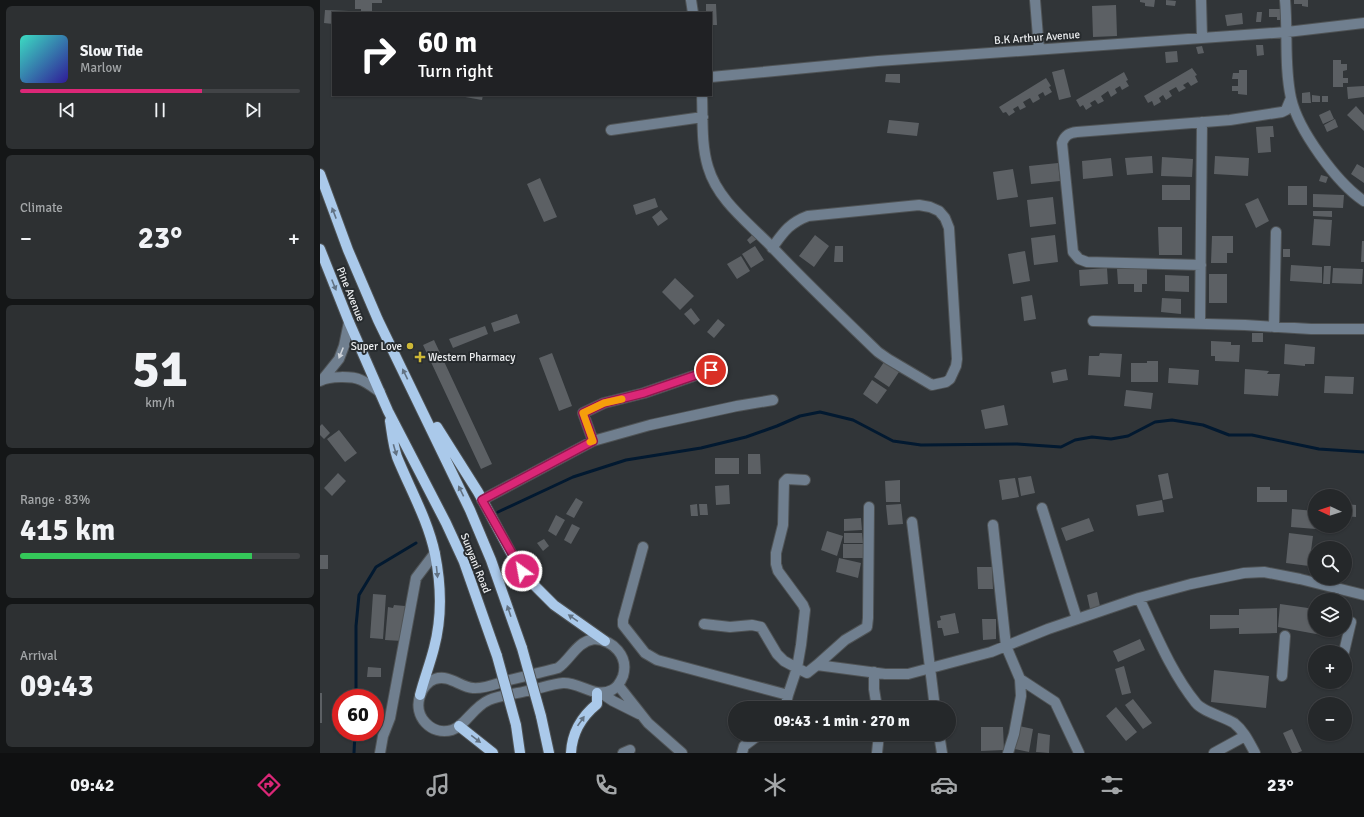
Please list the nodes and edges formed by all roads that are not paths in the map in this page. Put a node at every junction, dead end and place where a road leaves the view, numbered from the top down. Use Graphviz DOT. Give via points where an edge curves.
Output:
graph roads {
  1 [pos="691,0"];
  2 [pos="1035,0"];
  3 [pos="1201,0"];
  4 [pos="1285,0"];
  5 [pos="693,12"];
  6 [pos="1364,23"];
  7 [pos="1287,32"];
  8 [pos="1202,38"];
  9 [pos="1039,49"];
  10 [pos="712,76"];
  11 [pos="702,96"];
  12 [pos="1291,98"];
  13 [pos="703,117"];
  14 [pos="1202,122"];
  15 [pos="611,130"];
  16 [pos="320,174"];
  17 [pos="1364,201"];
  18 [pos="1276,232"];
  19 [pos="772,248"];
  20 [pos="320,249"];
  21 [pos="1201,265"];
  22 [pos="1093,321"];
  23 [pos="349,322"];
  24 [pos="1200,324"];
  25 [pos="1274,327"];
  26 [pos="1364,329"];
  27 [pos="711,370"];
  28 [pos="322,380"];
  29 [pos="413,390"];
  30 [pos="380,392"];
  31 [pos="773,400"];
  32 [pos="388,411"];
  33 [pos="593,441"];
  34 [pos="805,480"];
  35 [pos="482,500"];
  36 [pos="869,507"];
  37 [pos="1042,508"];
  38 [pos="912,522"];
  39 [pos="992,525"];
  40 [pos="643,547"];
  41 [pos="435,553"];
  42 [pos="1364,595"];
  43 [pos="1139,598"];
  44 [pos="1077,619"];
  45 [pos="704,624"];
  46 [pos="1285,636"];
  47 [pos="605,641"];
  48 [pos="1006,646"];
  49 [pos="817,665"];
  50 [pos="797,668"];
  51 [pos="930,669"];
  52 [pos="874,672"];
  53 [pos="1282,676"];
  54 [pos="1020,679"];
  55 [pos="618,685"];
  56 [pos="599,693"];
  57 [pos="420,695"];
  58 [pos="788,695"];
  59 [pos="787,701"];
  60 [pos="876,701"];
  61 [pos="934,701"];
  62 [pos="640,714"];
  63 [pos="459,726"];
  64 [pos="1245,736"];
  65 [pos="751,741"];
  66 [pos="878,741"];
  67 [pos="940,741"];
  68 [pos="380,753"];
  69 [pos="493,753"];
  70 [pos="520,753"];
  71 [pos="548,753"];
  72 [pos="571,753"];
  73 [pos="682,753"];
  74 [pos="742,753"];
  75 [pos="877,753"];
  76 [pos="942,753"];
  77 [pos="1008,753"];
  78 [pos="1079,753"];
  79 [pos="1214,753"];
  80 [pos="1255,753"];
  1 -- 5 [label="street"];
  2 -- 9 [label="street"];
  3 -- 8 [label="street"];
  4 -- 7 [label="street"];
  6 -- 7 [label="street, B.K Arthur Avenue"];
  7 -- 8 [label="street, B.K Arthur Avenue"];
  7 -- 12 [label="street"];
  8 -- 9 [label="street, B.K Arthur Avenue"];
  9 -- 10 [label="street, B.K Arthur Avenue"];
  11 -- 13 [label="street"];
  12 -- 14 [label="street" via="1286,110 1282,112"];
  12 -- 17 [label="street" via="1304,131 1323,158 1344,183"];
  13 -- 15 [label="street"];
  13 -- 19 [label="street" via="705,152 716,185 726,201"];
  14 -- 21 [label="street"];
  14 -- 21 [label="street" via="1077,132 1067,134 1062,142 1073,252 1079,259 1087,262"];
  29 -- 16 [label="main road, one-way" via="378,320"];
  18 -- 25 [label="street"];
  19 -- 19 [label="street" via="878,352 932,385 950,379 956,359 951,258 949,228 939,211 919,205 808,216 796,220"];
  20 -- 23 [label="main road, Pine Avenue, one-way"];
  21 -- 24 [label="street"];
  22 -- 24 [label="street"];
  23 -- 28 [label="street, one-way" via="339,359"];
  23 -- 30 [label="main road, Pine Avenue"];
  24 -- 25 [label="street"];
  25 -- 26 [label="street"];
  27 -- 33 [label="street" via="644,393 604,403 583,413"];
  28 -- 30 [label="street" via="344,377 361,380"];
  29 -- 35 [label="main road"];
  71 -- 29 [label="main road, one-way, bridge" via="541,716 522,648 491,560"];
  30 -- 32 [label="main road, Sunyani Road"];
  31 -- 33 [label="street" via="650,424"];
  32 -- 41 [label="main road, one-way" via="393,444 424,518"];
  32 -- 70 [label="main road, Sunyani Road, bridge" via="464,562 498,656 516,725"];
  33 -- 35 [label="street"];
  34 -- 50 [label="street" via="787,479 784,482 782,525 776,558 778,570 805,610"];
  47 -- 35 [label="main road, one-way" via="554,605 527,578"];
  36 -- 49 [label="street" via="867,627 847,638"];
  37 -- 44 [label="street"];
  38 -- 51 [label="street"];
  39 -- 48 [label="street"];
  40 -- 58 [label="street" via="623,625 645,653 657,660"];
  41 -- 57 [label="main road, one-way" via="439,618 434,649"];
  41 -- 68 [label="street" via="416,578 390,718"];
  42 -- 43 [label="street" via="1264,572 1231,574"];
  43 -- 44 [label="street"];
  43 -- 64 [label="street" via="1176,674 1197,705 1232,722"];
  44 -- 48 [label="street"];
  45 -- 50 [label="street" via="761,627 777,654"];
  46 -- 53 [label="street"];
  47 -- 55 [label="street" via="616,648 623,660 624,673"];
  47 -- 57 [label="street" via="585,641 558,668 480,688 472,688 442,678 434,679 425,686"];
  48 -- 51 [label="street"];
  48 -- 54 [label="street"];
  49 -- 50 [label="street" via="807,673"];
  49 -- 52 [label="street"];
  50 -- 58 [label="street"];
  51 -- 52 [label="street" via="908,674"];
  51 -- 61 [label="street"];
  52 -- 60 [label="street"];
  54 -- 77 [label="street" via="1021,701"];
  54 -- 78 [label="street" via="1055,702"];
  55 -- 56 [label="street" via="612,690"];
  55 -- 62 [label="street"];
  56 -- 62 [label="street"];
  56 -- 63 [label="street" via="561,683 491,700 476,709"];
  72 -- 56 [label="main road, one-way" via="574,732 596,704"];
  57 -- 63 [label="street" via="421,717 431,728 445,731"];
  58 -- 59 [label="street"];
  62 -- 73 [label="street"];
  63 -- 69 [label="main road, one-way"];
  64 -- 79 [label="street"];
  64 -- 80 [label="street"];
  65 -- 74 [label="street" via="744,746"];
  66 -- 75 [label="street"];
  67 -- 76 [label="street"];
}
